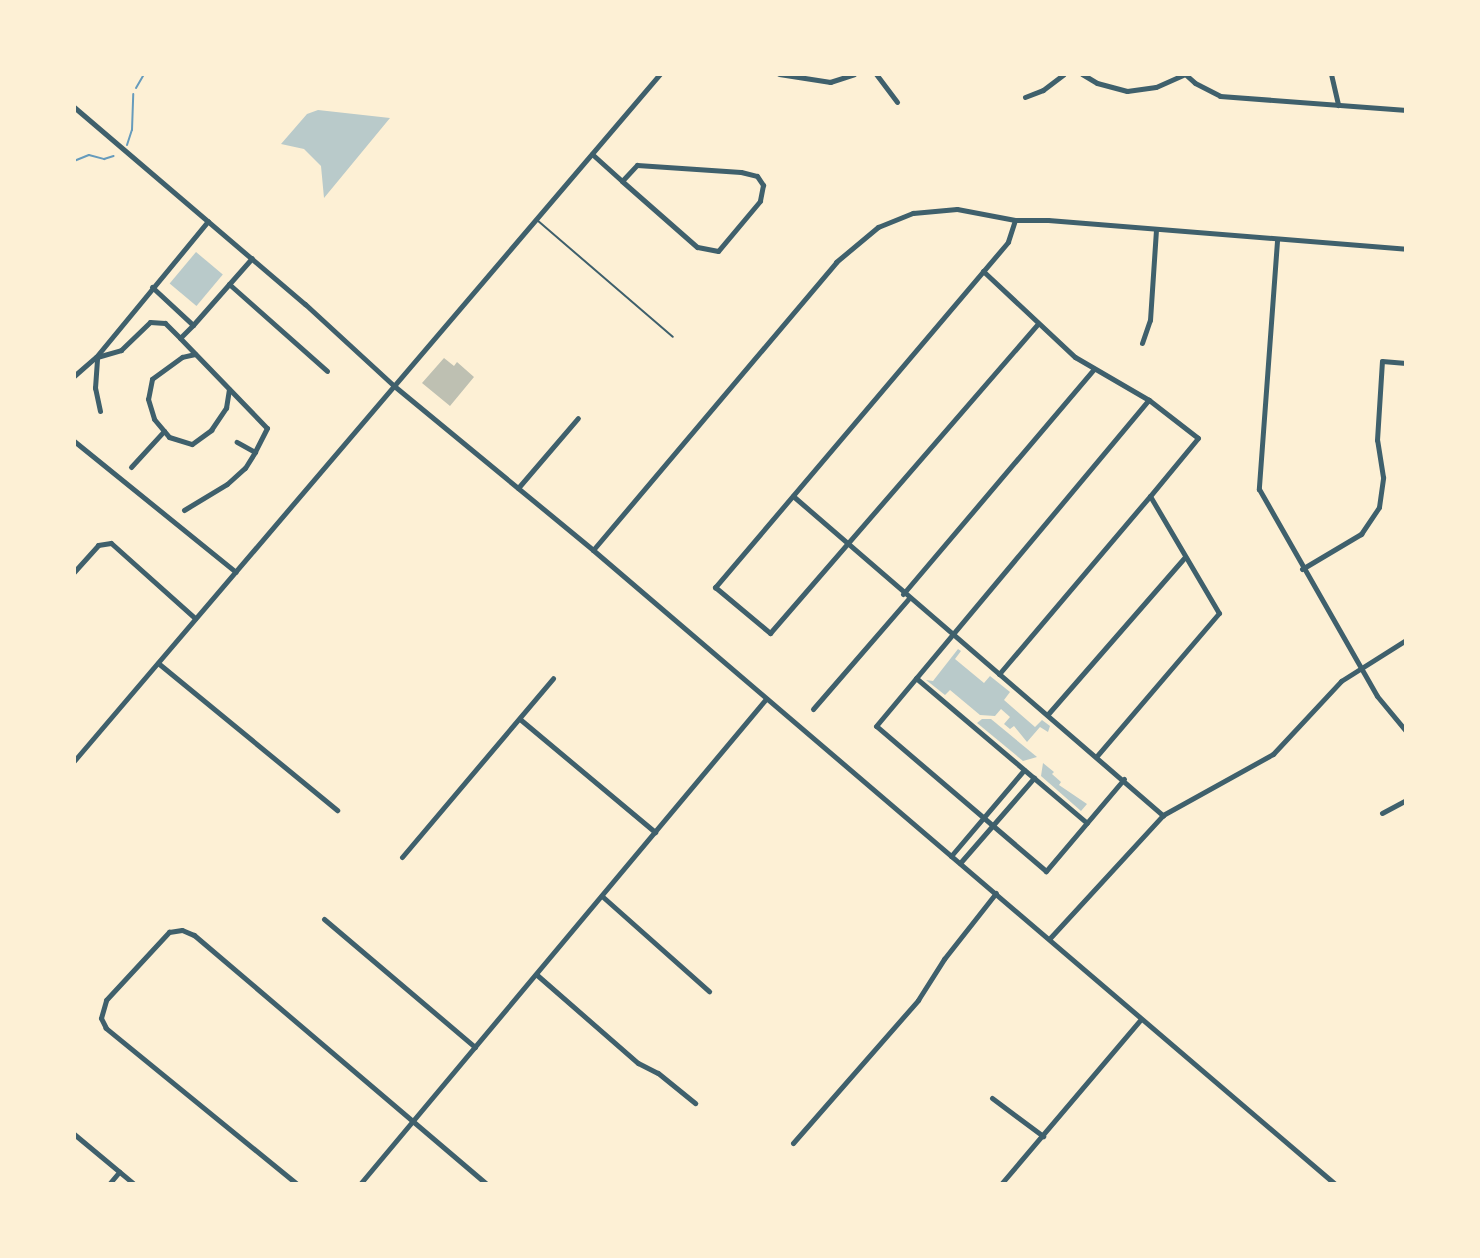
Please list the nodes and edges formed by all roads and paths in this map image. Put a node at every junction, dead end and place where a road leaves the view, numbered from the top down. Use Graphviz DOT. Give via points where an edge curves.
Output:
graph roads {
  1 [pos="660,74"];
  2 [pos="779,74"];
  3 [pos="854,74"];
  4 [pos="876,74"];
  5 [pos="1064,74"];
  6 [pos="1082,74"];
  7 [pos="1185,74"];
  8 [pos="1331,74"];
  9 [pos="1025,97"];
  10 [pos="897,102"];
  11 [pos="1338,105"];
  12 [pos="74,107"];
  13 [pos="1406,110"];
  14 [pos="592,154"];
  15 [pos="622,181"];
  16 [pos="536,220"];
  17 [pos="1015,220"];
  18 [pos="208,221"];
  19 [pos="1156,229"];
  20 [pos="1277,241"];
  21 [pos="1406,249"];
  22 [pos="252,258"];
  23 [pos="983,271"];
  24 [pos="229,284"];
  25 [pos="152,287"];
  26 [pos="193,325"];
  27 [pos="1037,325"];
  28 [pos="673,337"];
  29 [pos="180,338"];
  30 [pos="1142,343"];
  31 [pos="195,354"];
  32 [pos="96,357"];
  33 [pos="1406,363"];
  34 [pos="1093,370"];
  35 [pos="327,371"];
  36 [pos="74,376"];
  37 [pos="393,385"];
  38 [pos="229,389"];
  39 [pos="1149,400"];
  40 [pos="100,411"];
  41 [pos="578,418"];
  42 [pos="164,431"];
  43 [pos="74,441"];
  44 [pos="237,442"];
  45 [pos="255,452"];
  46 [pos="131,467"];
  47 [pos="518,488"];
  48 [pos="793,496"];
  49 [pos="1150,496"];
  50 [pos="184,510"];
  51 [pos="848,543"];
  52 [pos="593,550"];
  53 [pos="1185,557"];
  54 [pos="1302,569"];
  55 [pos="74,572"];
  56 [pos="236,572"];
  57 [pos="906,596"];
  58 [pos="195,618"];
  59 [pos="951,633"];
  60 [pos="1406,640"];
  61 [pos="158,663"];
  62 [pos="1360,668"];
  63 [pos="999,674"];
  64 [pos="553,678"];
  65 [pos="916,678"];
  66 [pos="765,700"];
  67 [pos="813,709"];
  68 [pos="1048,714"];
  69 [pos="521,719"];
  70 [pos="1406,731"];
  71 [pos="1097,756"];
  72 [pos="74,761"];
  73 [pos="1024,770"];
  74 [pos="1034,778"];
  75 [pos="1124,779"];
  76 [pos="1406,800"];
  77 [pos="337,810"];
  78 [pos="1382,813"];
  79 [pos="1163,815"];
  80 [pos="983,817"];
  81 [pos="1087,823"];
  82 [pos="993,825"];
  83 [pos="655,832"];
  84 [pos="951,856"];
  85 [pos="402,857"];
  86 [pos="960,863"];
  87 [pos="996,893"];
  88 [pos="603,897"];
  89 [pos="324,919"];
  90 [pos="1050,938"];
  91 [pos="537,975"];
  92 [pos="709,991"];
  93 [pos="1140,1020"];
  94 [pos="475,1047"];
  95 [pos="992,1098"];
  96 [pos="695,1103"];
  97 [pos="412,1122"];
  98 [pos="74,1134"];
  99 [pos="1043,1136"];
  100 [pos="793,1143"];
  101 [pos="119,1172"];
  102 [pos="109,1184"];
  103 [pos="134,1184"];
  104 [pos="297,1184"];
  105 [pos="360,1184"];
  106 [pos="487,1184"];
  107 [pos="1001,1184"];
  108 [pos="1335,1184"];
  1 -- 14 [label="street"];
  2 -- 3 [label="street" via="830,82"];
  4 -- 10 [label="street"];
  5 -- 9 [label="street"];
  6 -- 7 [label="street" via="1127,91 1156,87"];
  7 -- 11 [label="street" via="1220,96"];
  8 -- 11 [label="street"];
  11 -- 13 [label="street"];
  12 -- 18 [label="street"];
  14 -- 15 [label="street"];
  14 -- 16 [label="street"];
  15 -- 15 [label="street" via="697,247 718,251 760,201 763,185 757,176 741,172 637,165"];
  16 -- 28 [label="lane"];
  16 -- 37 [label="street"];
  17 -- 19 [label="street"];
  17 -- 23 [label="street" via="1008,242"];
  17 -- 52 [label="street" via="957,209 913,213 859,239"];
  18 -- 22 [label="street"];
  18 -- 25 [label="street"];
  19 -- 20 [label="street"];
  19 -- 30 [label="street" via="1150,320"];
  20 -- 21 [label="street"];
  20 -- 54 [label="street" via="1259,489"];
  22 -- 24 [label="street"];
  22 -- 37 [label="street"];
  23 -- 27 [label="street"];
  23 -- 48 [label="street"];
  24 -- 26 [label="street"];
  24 -- 35 [label="street"];
  25 -- 26 [label="street"];
  25 -- 32 [label="street"];
  26 -- 29 [label="street"];
  27 -- 34 [label="street"];
  27 -- 51 [label="street"];
  29 -- 31 [label="street"];
  29 -- 32 [label="street" via="165,323 150,322 121,350"];
  31 -- 38 [label="street"];
  31 -- 42 [label="street" via="152,379 148,399"];
  32 -- 36 [label="street"];
  32 -- 40 [label="street"];
  33 -- 54 [label="street" via="1382,361 1379,507 1361,534"];
  34 -- 39 [label="street"];
  34 -- 57 [label="street"];
  37 -- 47 [label="street"];
  37 -- 56 [label="street"];
  38 -- 42 [label="street" via="226,408 211,430 192,444"];
  38 -- 45 [label="street" via="267,428"];
  39 -- 49 [label="street" via="1198,438"];
  39 -- 59 [label="street"];
  41 -- 47 [label="street"];
  42 -- 46 [label="street"];
  43 -- 56 [label="street"];
  44 -- 45 [label="street"];
  45 -- 50 [label="street" via="227,484"];
  47 -- 52 [label="street"];
  48 -- 51 [label="street"];
  48 -- 51 [label="street" via="715,587 770,633"];
  49 -- 53 [label="street"];
  49 -- 63 [label="street"];
  51 -- 57 [label="street"];
  52 -- 66 [label="street"];
  53 -- 68 [label="street"];
  53 -- 71 [label="street" via="1219,613"];
  54 -- 62 [label="street"];
  55 -- 58 [label="street" via="98,545 111,543"];
  56 -- 58 [label="street"];
  57 -- 59 [label="street"];
  57 -- 67 [label="street"];
  58 -- 61 [label="street"];
  59 -- 63 [label="street"];
  59 -- 65 [label="street"];
  60 -- 62 [label="street"];
  61 -- 72 [label="street"];
  61 -- 77 [label="street"];
  62 -- 70 [label="street"];
  62 -- 79 [label="street" via="1341,681 1273,754"];
  63 -- 68 [label="street"];
  64 -- 69 [label="street"];
  65 -- 73 [label="street"];
  65 -- 80 [label="street" via="876,726"];
  66 -- 83 [label="street"];
  66 -- 84 [label="street"];
  68 -- 71 [label="street"];
  69 -- 83 [label="street"];
  69 -- 85 [label="street"];
  71 -- 75 [label="street"];
  73 -- 74 [label="street"];
  73 -- 80 [label="street"];
  74 -- 81 [label="street"];
  74 -- 82 [label="street"];
  75 -- 79 [label="street"];
  75 -- 81 [label="street"];
  76 -- 78 [label="street"];
  79 -- 90 [label="street"];
  80 -- 82 [label="street"];
  80 -- 84 [label="street"];
  81 -- 82 [label="street" via="1046,871"];
  82 -- 86 [label="street"];
  83 -- 88 [label="street"];
  84 -- 86 [label="street"];
  86 -- 87 [label="street"];
  87 -- 90 [label="street"];
  87 -- 100 [label="street" via="918,1000"];
  88 -- 91 [label="street"];
  88 -- 92 [label="street"];
  89 -- 94 [label="street"];
  90 -- 93 [label="street"];
  91 -- 94 [label="street"];
  91 -- 96 [label="street" via="638,1063"];
  93 -- 99 [label="street"];
  93 -- 108 [label="street"];
  94 -- 97 [label="street"];
  95 -- 99 [label="street"];
  97 -- 104 [label="street" via="194,935 169,932 106,1000 101,1018 106,1028"];
  97 -- 105 [label="street"];
  97 -- 106 [label="street"];
  98 -- 101 [label="street"];
  99 -- 107 [label="street"];
  101 -- 102 [label="street"];
  101 -- 103 [label="street"];
}
